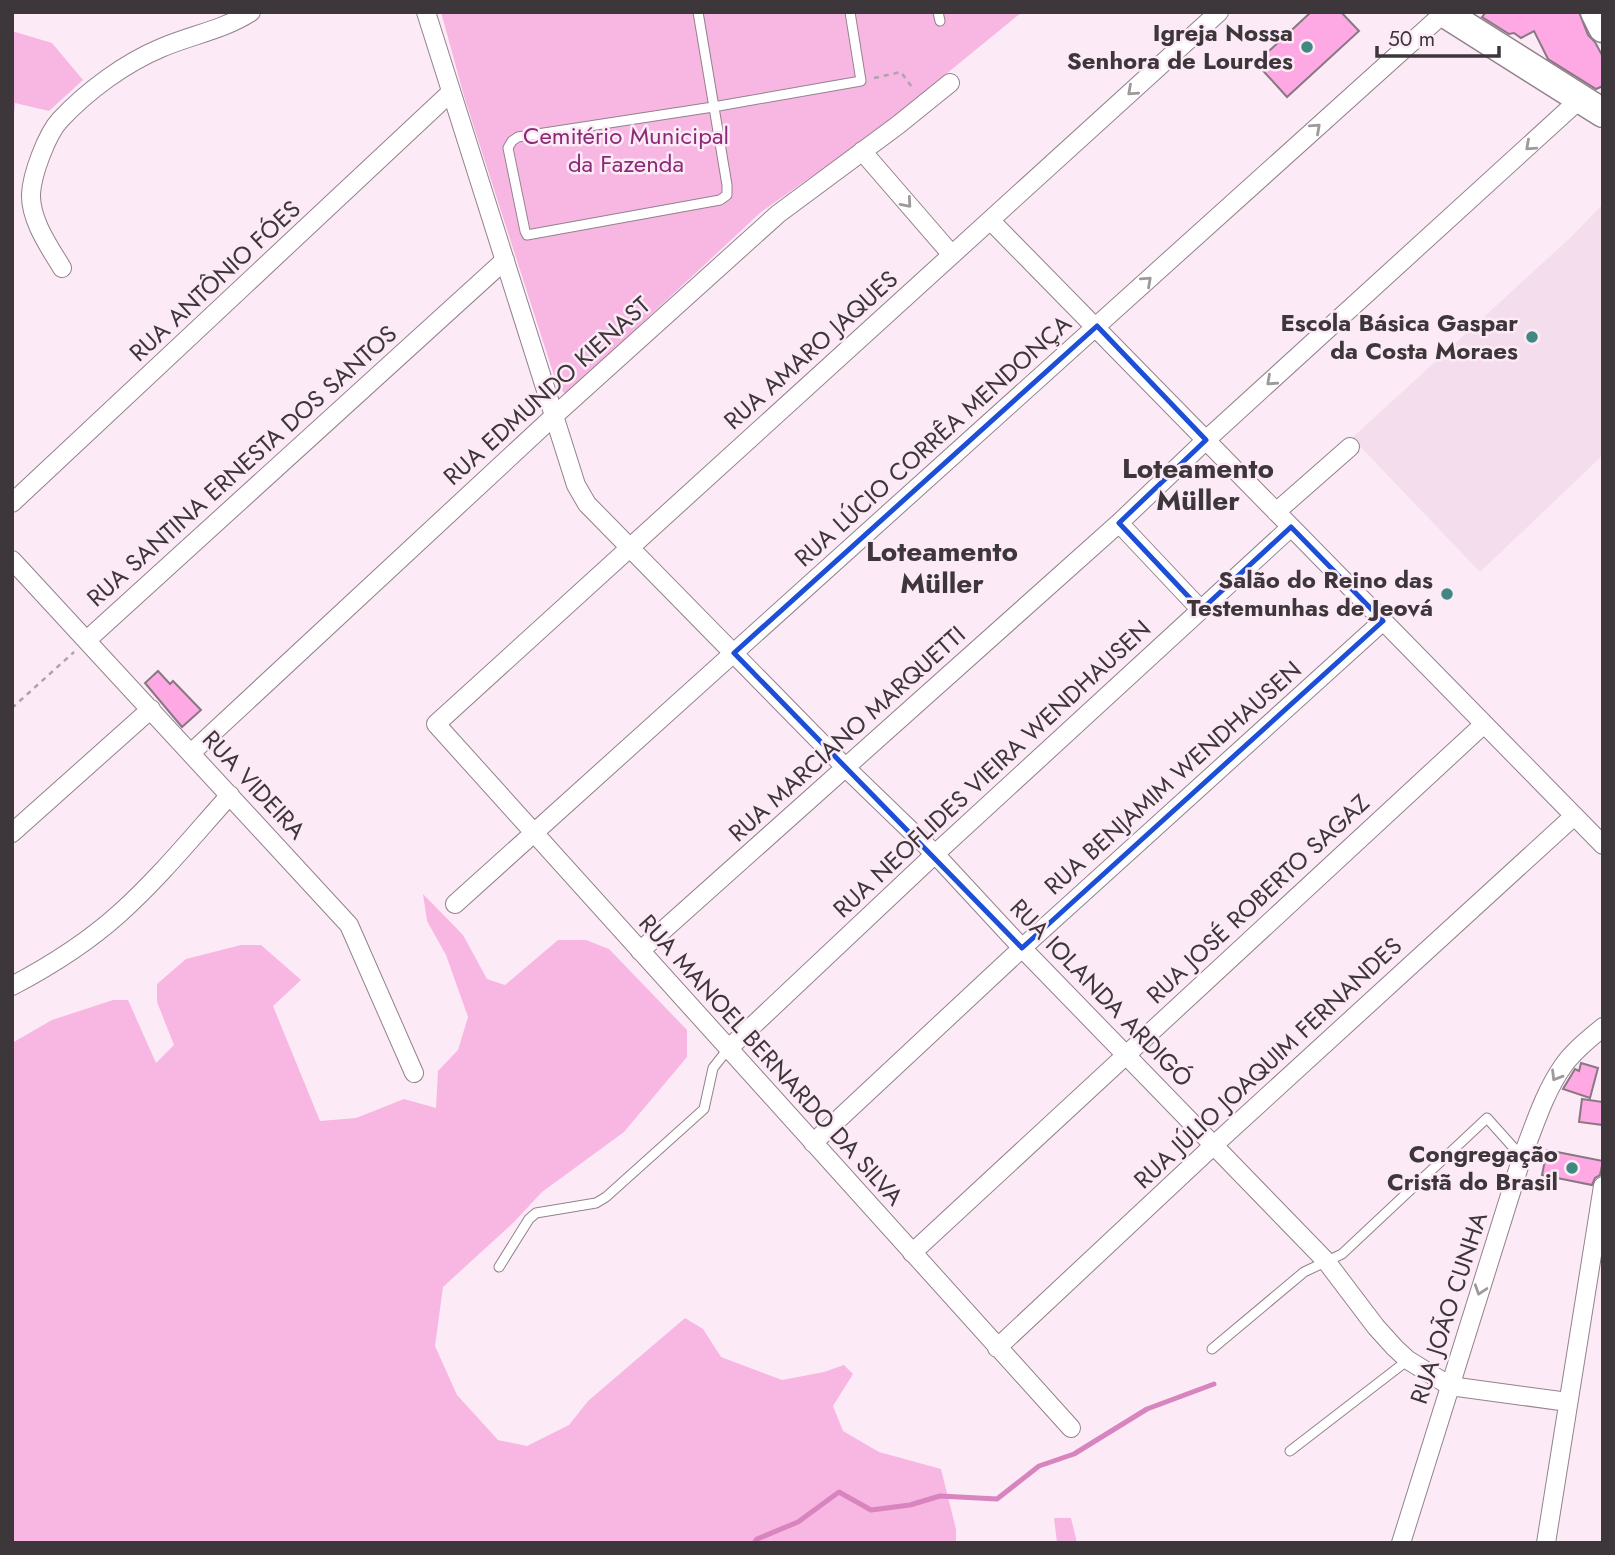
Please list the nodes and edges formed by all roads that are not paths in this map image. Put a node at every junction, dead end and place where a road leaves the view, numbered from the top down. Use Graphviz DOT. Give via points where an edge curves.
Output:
graph roads {
  1 [pos="251,12"];
  2 [pos="426,12"];
  3 [pos="698,12"];
  4 [pos="850,12"];
  5 [pos="1219,12"];
  6 [pos="1595,12"];
  7 [pos="1444,13"];
  8 [pos="1603,28"];
  9 [pos="950,83"];
  10 [pos="450,93"];
  11 [pos="713,107"];
  12 [pos="1595,107"];
  13 [pos="862,151"];
  14 [pos="991,221"];
  15 [pos="952,255"];
  16 [pos="505,260"];
  17 [pos="62,268"];
  18 [pos="1097,326"];
  19 [pos="554,416"];
  20 [pos="1206,440"];
  21 [pos="1350,447"];
  22 [pos="12,503"];
  23 [pos="1276,512"];
  24 [pos="1119,523"];
  25 [pos="1291,527"];
  26 [pos="630,548"];
  27 [pos="12,560"];
  28 [pos="1201,610"];
  29 [pos="1383,621"];
  30 [pos="87,640"];
  31 [pos="734,653"];
  32 [pos="151,709"];
  33 [pos="436,724"];
  34 [pos="1484,724"];
  35 [pos="191,753"];
  36 [pos="846,768"];
  37 [pos="230,795"];
  38 [pos="1574,816"];
  39 [pos="12,833"];
  40 [pos="534,833"];
  41 [pos="1603,845"];
  42 [pos="935,854"];
  43 [pos="455,904"];
  44 [pos="1022,948"];
  45 [pos="640,951"];
  46 [pos="12,986"];
  47 [pos="1603,1027"];
  48 [pos="728,1049"];
  49 [pos="1125,1054"];
  50 [pos="414,1073"];
  51 [pos="813,1143"];
  52 [pos="1214,1145"];
  53 [pos="1522,1157"];
  54 [pos="1603,1186"];
  55 [pos="912,1253"];
  56 [pos="1326,1261"];
  57 [pos="499,1267"];
  58 [pos="997,1348"];
  59 [pos="1212,1349"];
  60 [pos="1408,1360"];
  61 [pos="1450,1386"];
  62 [pos="1569,1402"];
  63 [pos="1070,1428"];
  64 [pos="1290,1451"];
  65 [pos="1401,1543"];
  66 [pos="1546,1543"];
  1 -- 17 [label="street" via="131,63 59,121 49,136 31,195 39,225"];
  2 -- 10 [label="street, RUA IOLANDA ARDIGÓ"];
  3 -- 11 [label="lane"];
  4 -- 11 [label="lane" via="861,81"];
  5 -- 14 [label="street, RUA AMARO JAQUES, one-way"];
  6 -- 8 [label="main road"];
  7 -- 12 [label="main road"];
  18 -- 7 [label="street, RUA LÚCIO CORRÊA MENDONÇA, one-way"];
  9 -- 13 [label="street, RUA EDMUNDO KIENAST"];
  10 -- 16 [label="street, RUA IOLANDA ARDIGÓ"];
  10 -- 22 [label="street, RUA ANTÔNIO FÓES"];
  11 -- 11 [label="lane" via="512,141 508,148 527,235 724,198 728,190"];
  12 -- 20 [label="street, RUA MARCIANO MARQUETTI, one-way"];
  13 -- 15 [label="street, one-way"];
  13 -- 19 [label="street, RUA EDMUNDO KIENAST" via="784,209"];
  14 -- 15 [label="street, RUA AMARO JAQUES"];
  14 -- 18 [label="street"];
  15 -- 26 [label="street, RUA AMARO JAQUES"];
  16 -- 19 [label="street, RUA IOLANDA ARDIGÓ"];
  16 -- 30 [label="street, RUA SANTINA ERNESTA DOS SANTOS"];
  18 -- 20 [label="street"];
  18 -- 31 [label="street, RUA LÚCIO CORRÊA MENDONÇA"];
  19 -- 26 [label="street, RUA IOLANDA ARDIGÓ" via="581,496"];
  19 -- 35 [label="street, RUA EDMUNDO KIENAST"];
  20 -- 23 [label="street"];
  20 -- 24 [label="street, RUA MARCIANO MARQUETTI"];
  21 -- 23 [label="street"];
  23 -- 25 [label="street"];
  24 -- 28 [label="street"];
  24 -- 36 [label="street, RUA MARCIANO MARQUETTI"];
  25 -- 28 [label="street, RUA NEOFLIDES VIEIRA WENDHAUSEN"];
  25 -- 29 [label="street"];
  26 -- 31 [label="street, RUA IOLANDA ARDIGÓ"];
  26 -- 33 [label="street, RUA AMARO JAQUES"];
  27 -- 30 [label="street, RUA VIDEIRA"];
  28 -- 42 [label="street, RUA NEOFLIDES VIEIRA WENDHAUSEN"];
  29 -- 34 [label="street"];
  29 -- 44 [label="street, RUA BENJAMIM WENDHAUSEN"];
  30 -- 32 [label="street, RUA VIDEIRA"];
  31 -- 36 [label="street, RUA IOLANDA ARDIGÓ"];
  31 -- 40 [label="street, RUA LÚCIO CORRÊA MENDONÇA"];
  32 -- 35 [label="street, RUA VIDEIRA"];
  32 -- 39 [label="street"];
  33 -- 40 [label="street, RUA MANOEL BERNARDO DA SILVA"];
  34 -- 38 [label="street"];
  34 -- 49 [label="street, RUA JOSÉ ROBERTO SAGAZ"];
  35 -- 37 [label="street, RUA VIDEIRA"];
  36 -- 42 [label="street, RUA IOLANDA ARDIGÓ"];
  36 -- 45 [label="street, RUA MARCIANO MARQUETTI"];
  37 -- 46 [label="street" via="118,915 53,963"];
  37 -- 50 [label="street, RUA VIDEIRA" via="349,925"];
  38 -- 41 [label="street"];
  38 -- 52 [label="street, RUA JÚLIO JOAQUIM FERNANDES"];
  40 -- 43 [label="street, RUA LÚCIO CORRÊA MENDONÇA"];
  40 -- 45 [label="street, RUA MANOEL BERNARDO DA SILVA"];
  42 -- 44 [label="street, RUA IOLANDA ARDIGÓ"];
  42 -- 48 [label="street, RUA NEOFLIDES VIEIRA WENDHAUSEN"];
  44 -- 49 [label="street, RUA IOLANDA ARDIGÓ"];
  44 -- 51 [label="street, RUA BENJAMIM WENDHAUSEN"];
  45 -- 48 [label="street, RUA MANOEL BERNARDO DA SILVA"];
  47 -- 53 [label="street, RUA JOÃO CUNHA, one-way" via="1564,1064 1550,1086"];
  48 -- 51 [label="street, RUA MANOEL BERNARDO DA SILVA"];
  48 -- 57 [label="lane" via="713,1068 704,1109 596,1203 536,1213 528,1219"];
  49 -- 52 [label="street, RUA IOLANDA ARDIGÓ"];
  49 -- 55 [label="street, RUA JOSÉ ROBERTO SAGAZ"];
  51 -- 55 [label="street, RUA MANOEL BERNARDO DA SILVA"];
  52 -- 56 [label="street, RUA IOLANDA ARDIGÓ"];
  52 -- 58 [label="street, RUA JÚLIO JOAQUIM FERNANDES"];
  53 -- 56 [label="lane" via="1488,1118 1342,1254"];
  53 -- 61 [label="street, RUA JOÃO CUNHA, one-way"];
  54 -- 62 [label="street"];
  55 -- 58 [label="street, RUA MANOEL BERNARDO DA SILVA"];
  56 -- 59 [label="lane" via="1304,1272"];
  56 -- 60 [label="street, RUA IOLANDA ARDIGÓ" via="1376,1327"];
  58 -- 63 [label="street, RUA MANOEL BERNARDO DA SILVA"];
  60 -- 61 [label="street, RUA IOLANDA ARDIGÓ"];
  60 -- 64 [label="lane"];
  61 -- 62 [label="street, RUA IOLANDA ARDIGÓ"];
  61 -- 65 [label="street, RUA JOÃO CUNHA"];
  62 -- 66 [label="street"];
}
